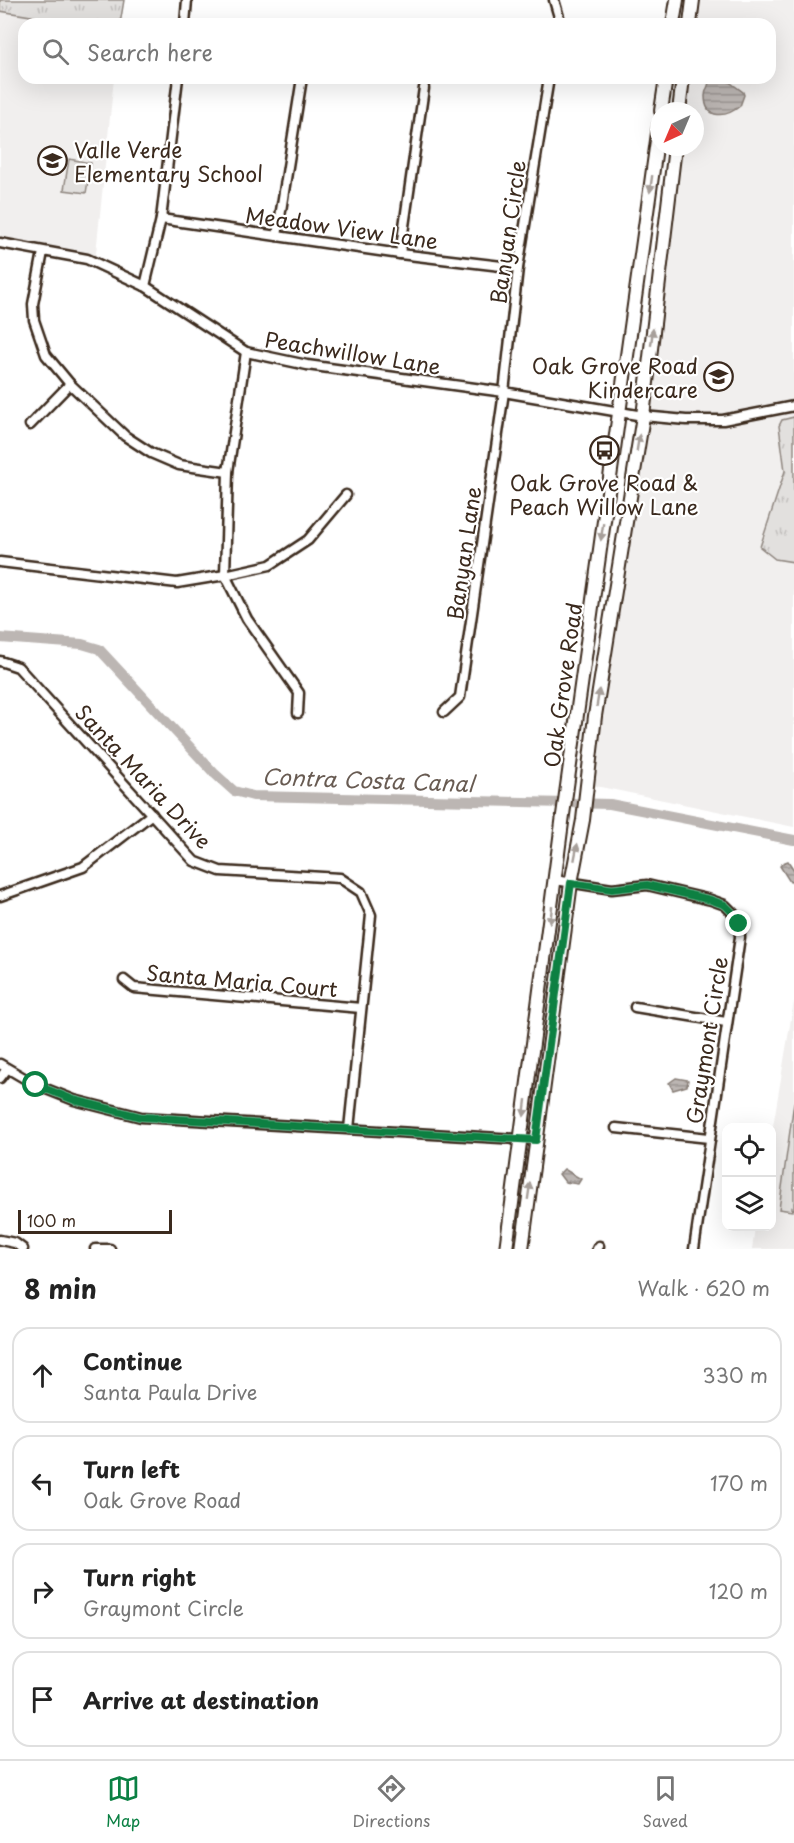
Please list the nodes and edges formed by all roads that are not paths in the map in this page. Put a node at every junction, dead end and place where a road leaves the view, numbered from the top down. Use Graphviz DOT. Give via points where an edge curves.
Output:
graph roads {
  1 [pos="188,0"];
  2 [pos="554,0"];
  3 [pos="677,0"];
  4 [pos="693,0"];
  5 [pos="186,18"];
  6 [pos="559,18"];
  7 [pos="674,18"];
  8 [pos="691,18"];
  9 [pos="177,84"];
  10 [pos="301,84"];
  11 [pos="548,84"];
  12 [pos="665,84"];
  13 [pos="682,84"];
  14 [pos="424,88"];
  15 [pos="662,102"];
  16 [pos="680,102"];
  17 [pos="655,156"];
  18 [pos="674,156"];
  19 [pos="161,219"];
  20 [pos="276,236"];
  21 [pos="0,243"];
  22 [pos="43,252"];
  23 [pos="400,254"];
  24 [pos="518,268"];
  25 [pos="145,286"];
  26 [pos="246,352"];
  27 [pos="70,384"];
  28 [pos="504,392"];
  29 [pos="794,406"];
  30 [pos="619,412"];
  31 [pos="643,416"];
  32 [pos="30,425"];
  33 [pos="228,472"];
  34 [pos="346,495"];
  35 [pos="0,562"];
  36 [pos="225,575"];
  37 [pos="0,661"];
  38 [pos="444,712"];
  39 [pos="298,713"];
  40 [pos="578,717"];
  41 [pos="587,777"];
  42 [pos="152,814"];
  43 [pos="555,880"];
  44 [pos="571,883"];
  45 [pos="0,896"];
  46 [pos="124,980"];
  47 [pos="635,1007"];
  48 [pos="361,1008"];
  49 [pos="726,1022"];
  50 [pos="3,1066"];
  51 [pos="0,1078"];
  52 [pos="616,1128"];
  53 [pos="349,1129"];
  54 [pos="521,1138"];
  55 [pos="709,1138"];
  56 [pos="536,1140"];
  57 [pos="0,1240"];
  58 [pos="23,1249"];
  59 [pos="95,1249"];
  60 [pos="110,1249"];
  61 [pos="506,1249"];
  62 [pos="522,1249"];
  63 [pos="694,1249"];
  1 -- 5 [label="street"];
  2 -- 6 [label="street"];
  3 -- 7 [label="main road"];
  4 -- 8 [label="main road"];
  9 -- 19 [label="street"];
  10 -- 20 [label="street"];
  11 -- 24 [label="street, Banyan Circle"];
  12 -- 15 [label="main road"];
  13 -- 16 [label="main road"];
  14 -- 23 [label="street"];
  17 -- 30 [label="main road, Oak Grove Road, one-way"];
  31 -- 18 [label="main road, Oak Grove Road, one-way"];
  19 -- 20 [label="street, Meadow View Lane"];
  19 -- 25 [label="street"];
  20 -- 23 [label="street, Meadow View Lane"];
  21 -- 22 [label="street, Peachwillow Lane"];
  22 -- 25 [label="street, Peachwillow Lane" via="87,259"];
  22 -- 27 [label="street" via="33,304 34,320 46,355"];
  23 -- 24 [label="street, Meadow View Lane"];
  24 -- 28 [label="street, Banyan Circle"];
  25 -- 26 [label="street, Peachwillow Lane"];
  26 -- 28 [label="street, Peachwillow Lane" via="307,365"];
  26 -- 33 [label="street"];
  27 -- 32 [label="street"];
  27 -- 33 [label="street" via="125,436 151,453 179,465"];
  28 -- 30 [label="street, Peachwillow Lane"];
  28 -- 38 [label="street, Banyan Lane" via="460,697"];
  29 -- 31 [label="street, Peachwillow Lane" via="723,420"];
  30 -- 31 [label="street, Peachwillow Lane"];
  30 -- 40 [label="main road, Oak Grove Road, one-way"];
  41 -- 31 [label="main road, Oak Grove Road, one-way"];
  33 -- 36 [label="street"];
  34 -- 36 [label="street" via="308,540 270,565"];
  35 -- 36 [label="street" via="177,583"];
  36 -- 39 [label="street" via="247,619 299,693"];
  37 -- 42 [label="street, Santa Maria Drive" via="18,667"];
  40 -- 41 [label="main road" via="586,729 581,771"];
  40 -- 43 [label="main road, Oak Grove Road"];
  44 -- 41 [label="main road, Oak Grove Road, one-way"];
  42 -- 45 [label="street" via="83,867"];
  42 -- 48 [label="street, Santa Maria Drive" via="194,861 220,871 340,878 361,892 371,915"];
  43 -- 44 [label="street, Graymont Circle"];
  43 -- 54 [label="main road, Oak Grove Road, one-way"];
  44 -- 49 [label="street, Graymont Circle" via="612,889 647,885 725,905 739,924 740,937"];
  44 -- 56 [label="main road, Oak Grove Road"];
  46 -- 48 [label="street, Santa Maria Court" via="134,988"];
  47 -- 49 [label="street"];
  48 -- 53 [label="street, Santa Maria Drive"];
  49 -- 55 [label="street, Graymont Circle"];
  50 -- 51 [label="street"];
  50 -- 53 [label="street" via="74,1100 141,1117"];
  52 -- 55 [label="street"];
  53 -- 54 [label="street"];
  54 -- 56 [label="street"];
  54 -- 61 [label="main road, Oak Grove Road"];
  55 -- 63 [label="street, Graymont Circle"];
  62 -- 56 [label="main road, Oak Grove Road, one-way"];
  57 -- 58 [label="street"];
  59 -- 60 [label="street"];
}
